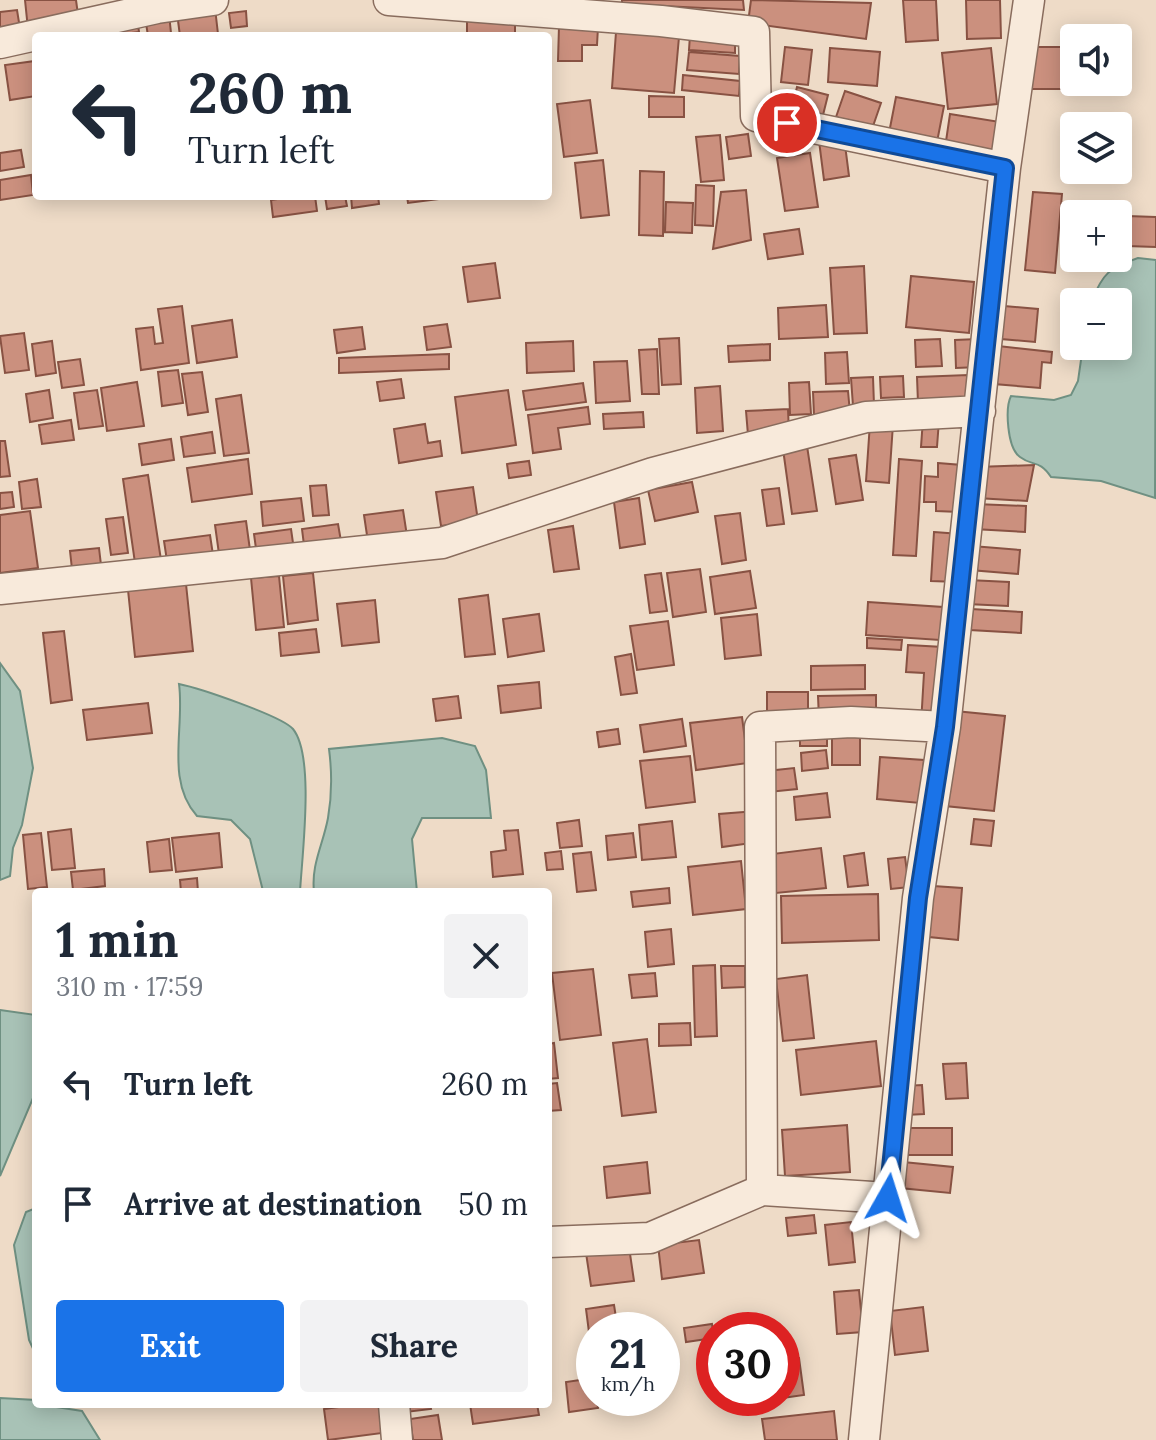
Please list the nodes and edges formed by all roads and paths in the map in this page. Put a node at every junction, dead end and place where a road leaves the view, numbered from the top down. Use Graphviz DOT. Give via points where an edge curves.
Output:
graph roads {
  1 [pos="213,0"];
  2 [pos="389,0"];
  3 [pos="1029,0"];
  4 [pos="49,32"];
  5 [pos="32,36"];
  6 [pos="0,43"];
  7 [pos="1005,168"];
  8 [pos="980,411"];
  9 [pos="0,589"];
  10 [pos="945,727"];
  11 [pos="762,1190"];
  12 [pos="888,1198"];
  13 [pos="552,1242"];
  14 [pos="394,1408"];
  15 [pos="397,1440"];
  16 [pos="864,1440"];
  1 -- 4 [label="street"];
  2 -- 7 [label="street" via="754,32 756,116"];
  3 -- 7 [label="street"];
  5 -- 6 [label="street"];
  7 -- 8 [label="street"];
  8 -- 9 [label="street" via="866,417 638,477 442,543"];
  8 -- 10 [label="street"];
  10 -- 11 [label="street" via="851,722 760,727"];
  10 -- 12 [label="street" via="918,898"];
  11 -- 12 [label="street"];
  11 -- 13 [label="street" via="650,1238"];
  12 -- 16 [label="street"];
  14 -- 15 [label="street"];
}
